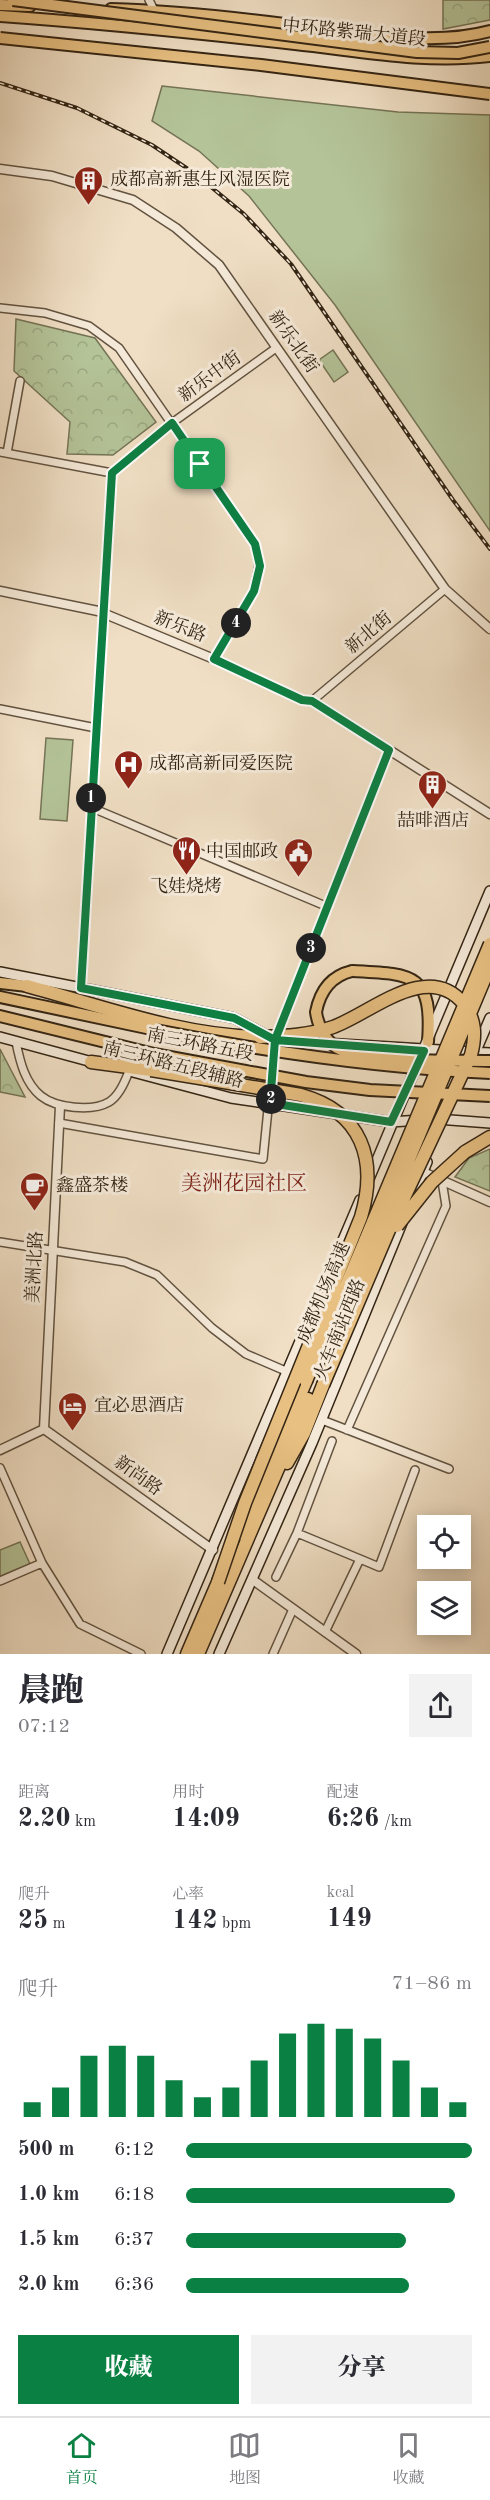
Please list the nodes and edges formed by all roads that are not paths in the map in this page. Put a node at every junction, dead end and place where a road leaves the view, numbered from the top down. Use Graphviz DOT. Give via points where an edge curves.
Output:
graph roads {
  1 [pos="13,0"];
  2 [pos="0,5"];
  3 [pos="152,5"];
  4 [pos="0,16"];
  5 [pos="160,29"];
  6 [pos="490,31"];
  7 [pos="0,38"];
  8 [pos="490,47"];
  9 [pos="490,56"];
  10 [pos="490,94"];
  11 [pos="0,169"];
  12 [pos="0,308"];
  13 [pos="276,348"];
  14 [pos="20,381"];
  15 [pos="172,423"];
  16 [pos="4,452"];
  17 [pos="112,473"];
  18 [pos="445,589"];
  19 [pos="0,591"];
  20 [pos="104,614"];
  21 [pos="490,629"];
  22 [pos="214,659"];
  23 [pos="312,701"];
  24 [pos="0,709"];
  25 [pos="96,729"];
  26 [pos="389,750"];
  27 [pos="90,807"];
  28 [pos="490,814"];
  29 [pos="490,891"];
  30 [pos="328,907"];
  31 [pos="490,944"];
  32 [pos="490,966"];
  33 [pos="0,972"];
  34 [pos="0,983"];
  35 [pos="27,986"];
  36 [pos="81,988"];
  37 [pos="0,996"];
  38 [pos="0,1017"];
  39 [pos="490,1018"];
  40 [pos="0,1037"];
  41 [pos="275,1040"];
  42 [pos="16,1042"];
  43 [pos="426,1046"];
  44 [pos="476,1052"];
  45 [pos="490,1053"];
  46 [pos="490,1061"];
  47 [pos="91,1062"];
  48 [pos="129,1071"];
  49 [pos="490,1073"];
  50 [pos="490,1096"];
  51 [pos="270,1103"];
  52 [pos="60,1106"];
  53 [pos="447,1119"];
  54 [pos="391,1122"];
  55 [pos="59,1123"];
  56 [pos="490,1123"];
  57 [pos="490,1137"];
  58 [pos="423,1172"];
  59 [pos="442,1181"];
  60 [pos="490,1203"];
  61 [pos="0,1242"];
  62 [pos="381,1249"];
  63 [pos="53,1251"];
  64 [pos="288,1372"];
  65 [pos="322,1420"];
  66 [pos="44,1429"];
  67 [pos="347,1430"];
  68 [pos="332,1442"];
  69 [pos="0,1450"];
  70 [pos="0,1468"];
  71 [pos="449,1469"];
  72 [pos="415,1470"];
  73 [pos="255,1521"];
  74 [pos="297,1533"];
  75 [pos="213,1550"];
  76 [pos="360,1558"];
  77 [pos="42,1563"];
  78 [pos="276,1576"];
  79 [pos="253,1580"];
  80 [pos="0,1581"];
  81 [pos="218,1582"];
  82 [pos="293,1609"];
  83 [pos="325,1632"];
  84 [pos="141,1654"];
  85 [pos="167,1654"];
  86 [pos="188,1654"];
  87 [pos="198,1654"];
  88 [pos="219,1654"];
  89 [pos="273,1654"];
  90 [pos="356,1654"];
  1 -- 8 [label="main road, bridge" via="417,52 458,53"];
  2 -- 3 [label="main road, 中环路紫瑞大道段"];
  3 -- 5 [label="street"];
  3 -- 6 [label="main road, 中环路紫瑞大道段" via="399,37 445,38"];
  4 -- 5 [label="main road, 中环路紫瑞大道段"];
  5 -- 9 [label="main road, 中环路紫瑞大道段" via="398,57 458,60"];
  7 -- 10 [label="main road, bridge"];
  11 -- 13 [label="street, 新乐北街" via="52,176 133,200 167,222 219,265"];
  12 -- 15 [label="street" via="45,312 89,326 119,348"];
  13 -- 15 [label="street, 新乐中街"];
  13 -- 18 [label="street, 新乐北街"];
  14 -- 16 [label="street"];
  15 -- 17 [label="street, 新乐中街"];
  15 -- 22 [label="street" via="255,544 260,566 254,591"];
  16 -- 17 [label="street"];
  17 -- 20 [label="street"];
  18 -- 21 [label="street, 新乐北街"];
  18 -- 23 [label="street, 新北街"];
  19 -- 20 [label="street, 新乐路"];
  20 -- 22 [label="street, 新乐路"];
  20 -- 25 [label="street"];
  22 -- 23 [label="street, 新乐路" via="302,700"];
  23 -- 26 [label="street, 新乐路"];
  24 -- 25 [label="street"];
  25 -- 27 [label="street"];
  26 -- 28 [label="street, 新乐路"];
  26 -- 30 [label="street"];
  27 -- 30 [label="street"];
  27 -- 36 [label="street"];
  29 -- 43 [label="main road"];
  30 -- 41 [label="street"];
  31 -- 81 [label="highway, 成都机场高速, bridge"];
  32 -- 73 [label="highway, 成都机场高速, bridge"];
  33 -- 36 [label="main road"];
  34 -- 35 [label="main road"];
  35 -- 62 [label="highway, bridge" via="179,1027 241,1037 287,1036 333,1027 396,995 423,987 455,995 472,1018 471,1055"];
  36 -- 41 [label="main road" via="234,1018"];
  37 -- 49 [label="main road, 南三环路五段, bridge" via="156,1030 321,1058"];
  38 -- 50 [label="main road, 南三环路五段, bridge" via="154,1054 306,1082"];
  39 -- 44 [label="main road, 火车南站西路"];
  40 -- 42 [label="main road, 南三环路五段辅路"];
  41 -- 43 [label="main road"];
  41 -- 51 [label="street"];
  42 -- 47 [label="main road, 南三环路五段辅路"];
  42 -- 52 [label="street" via="22,1071 41,1096"];
  43 -- 44 [label="main road"];
  43 -- 46 [label="main road, bridge" via="430,1010 422,988 403,975 352,971 327,986 316,1012 324,1035 340,1050 396,1058"];
  43 -- 54 [label="main road"];
  44 -- 45 [label="main road"];
  44 -- 53 [label="main road, 火车南站西路"];
  47 -- 48 [label="main road, 南三环路五段辅路"];
  47 -- 81 [label="highway, bridge" via="291,1093 323,1103 341,1114 365,1152 368,1191 361,1217 245,1503"];
  48 -- 51 [label="main road, 南三环路五段辅路" via="231,1098"];
  48 -- 52 [label="street" via="124,1085 108,1103"];
  51 -- 54 [label="main road, 南三环路五段辅路"];
  51 -- 55 [label="street" via="263,1159"];
  52 -- 55 [label="street, 美洲北路"];
  53 -- 54 [label="main road, 南三环路五段辅路"];
  53 -- 56 [label="main road, 南三环路五段辅路"];
  53 -- 58 [label="main road, 火车南站西路"];
  54 -- 64 [label="main road"];
  55 -- 63 [label="street, 美洲北路"];
  57 -- 62 [label="highway, bridge" via="465,1152 432,1182"];
  58 -- 59 [label="street"];
  58 -- 65 [label="main road, 火车南站西路"];
  59 -- 60 [label="street"];
  59 -- 67 [label="street" via="446,1206"];
  61 -- 63 [label="street"];
  62 -- 73 [label="highway, bridge" via="304,1433"];
  63 -- 64 [label="street" via="125,1262 157,1275 212,1328 246,1354"];
  63 -- 66 [label="street, 美洲北路"];
  64 -- 75 [label="main road"];
  65 -- 67 [label="street"];
  65 -- 79 [label="main road, 火车南站西路"];
  66 -- 69 [label="street"];
  66 -- 75 [label="street, 新尚路"];
  67 -- 71 [label="street"];
  68 -- 74 [label="street"];
  70 -- 77 [label="street"];
  72 -- 76 [label="street" via="380,1567"];
  73 -- 87 [label="highway, 成都机场高速"];
  74 -- 76 [label="street"];
  74 -- 78 [label="street"];
  75 -- 85 [label="main road"];
  76 -- 83 [label="street"];
  77 -- 80 [label="street"];
  77 -- 84 [label="street" via="80,1624"];
  79 -- 82 [label="street"];
  79 -- 88 [label="main road, 火车南站西路"];
  81 -- 86 [label="highway, 成都机场高速"];
  82 -- 83 [label="street"];
  82 -- 89 [label="street"];
  83 -- 90 [label="street"];
}
